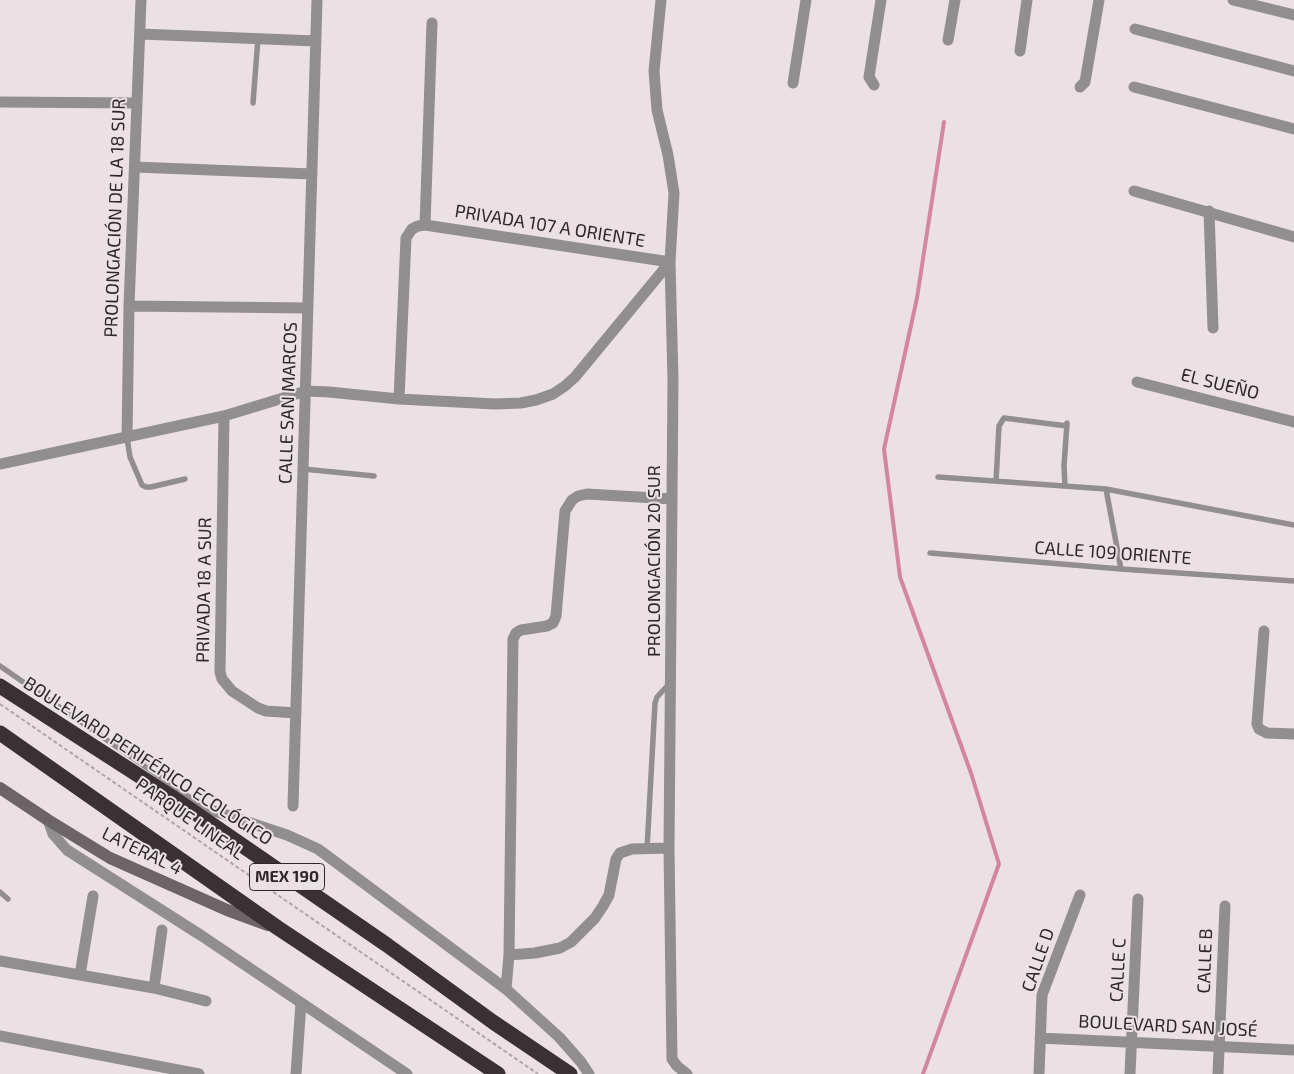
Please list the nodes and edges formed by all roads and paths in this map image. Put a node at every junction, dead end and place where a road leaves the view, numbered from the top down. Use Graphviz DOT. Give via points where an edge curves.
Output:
graph roads {
  1 [pos="141,0"];
  2 [pos="317,0"];
  3 [pos="661,0"];
  4 [pos="806,0"];
  5 [pos="880,0"];
  6 [pos="955,0"];
  7 [pos="1027,0"];
  8 [pos="1099,0"];
  9 [pos="1233,0"];
  10 [pos="1294,15"];
  11 [pos="432,23"];
  12 [pos="1135,29"];
  13 [pos="140,34"];
  14 [pos="258,38"];
  15 [pos="948,40"];
  16 [pos="316,41"];
  17 [pos="1020,51"];
  18 [pos="1294,71"];
  19 [pos="793,83"];
  20 [pos="874,85"];
  21 [pos="1080,87"];
  22 [pos="1134,87"];
  23 [pos="0,102"];
  24 [pos="136,103"];
  25 [pos="253,103"];
  26 [pos="1294,129"];
  27 [pos="135,167"];
  28 [pos="312,174"];
  29 [pos="1134,191"];
  30 [pos="1209,211"];
  31 [pos="425,224"];
  32 [pos="1294,236"];
  33 [pos="670,262"];
  34 [pos="129,306"];
  35 [pos="308,308"];
  36 [pos="1212,328"];
  37 [pos="1137,382"];
  38 [pos="306,391"];
  39 [pos="399,399"];
  40 [pos="224,416"];
  41 [pos="1294,422"];
  42 [pos="127,438"];
  43 [pos="0,464"];
  44 [pos="303,469"];
  45 [pos="374,476"];
  46 [pos="938,477"];
  47 [pos="185,480"];
  48 [pos="996,481"];
  49 [pos="1065,486"];
  50 [pos="1106,489"];
  51 [pos="672,499"];
  52 [pos="1294,525"];
  53 [pos="930,553"];
  54 [pos="1121,570"];
  55 [pos="1294,581"];
  56 [pos="1264,631"];
  57 [pos="0,666"];
  58 [pos="670,682"];
  59 [pos="0,686"];
  60 [pos="0,704"];
  61 [pos="296,713"];
  62 [pos="0,733"];
  63 [pos="1294,734"];
  64 [pos="3,791"];
  65 [pos="172,798"];
  66 [pos="293,806"];
  67 [pos="204,808"];
  68 [pos="48,820"];
  69 [pos="669,848"];
  70 [pos="647,849"];
  71 [pos="0,892"];
  72 [pos="1080,895"];
  73 [pos="93,896"];
  74 [pos="8,899"];
  75 [pos="1138,899"];
  76 [pos="1225,906"];
  77 [pos="278,928"];
  78 [pos="162,930"];
  79 [pos="509,955"];
  80 [pos="0,961"];
  81 [pos="80,975"];
  82 [pos="154,988"];
  83 [pos="506,988"];
  84 [pos="206,1001"];
  85 [pos="301,1003"];
  86 [pos="0,1036"];
  87 [pos="1040,1038"];
  88 [pos="1132,1042"];
  89 [pos="1219,1046"];
  90 [pos="1294,1050"];
  91 [pos="199,1074"];
  92 [pos="296,1074"];
  93 [pos="407,1074"];
  94 [pos="498,1074"];
  95 [pos="538,1074"];
  96 [pos="570,1074"];
  97 [pos="589,1074"];
  98 [pos="687,1074"];
  99 [pos="1039,1074"];
  100 [pos="1130,1074"];
  101 [pos="1218,1074"];
  1 -- 13 [label="street, PROLONGACIÓN DE LA 18 SUR"];
  2 -- 16 [label="street, CALLE SAN MARCOS"];
  3 -- 33 [label="street, PROLONGACIÓN 20 SUR" via="654,71 657,110 674,193"];
  4 -- 19 [label="street"];
  5 -- 20 [label="street" via="868,77"];
  6 -- 15 [label="street"];
  7 -- 17 [label="street"];
  8 -- 21 [label="street" via="1085,82"];
  9 -- 10 [label="street"];
  11 -- 31 [label="street"];
  12 -- 18 [label="street"];
  13 -- 14 [label="street"];
  13 -- 24 [label="street, PROLONGACIÓN DE LA 18 SUR"];
  14 -- 16 [label="street"];
  14 -- 25 [label="lane"];
  16 -- 28 [label="street, CALLE SAN MARCOS"];
  22 -- 26 [label="street"];
  23 -- 24 [label="street"];
  24 -- 27 [label="street, PROLONGACIÓN DE LA 18 SUR"];
  27 -- 28 [label="street"];
  27 -- 34 [label="street, PROLONGACIÓN DE LA 18 SUR"];
  28 -- 35 [label="street, CALLE SAN MARCOS"];
  29 -- 30 [label="street"];
  30 -- 32 [label="street"];
  30 -- 36 [label="street"];
  31 -- 33 [label="street, PRIVADA 107 A ORIENTE"];
  31 -- 39 [label="street" via="412,229 406,238"];
  33 -- 39 [label="street" via="575,377 553,394 521,403 495,404"];
  33 -- 51 [label="street, PROLONGACIÓN 20 SUR" via="674,380"];
  34 -- 35 [label="street"];
  34 -- 42 [label="street, PROLONGACIÓN DE LA 18 SUR"];
  35 -- 38 [label="street, CALLE SAN MARCOS"];
  37 -- 41 [label="street, EL SUEÑO"];
  38 -- 39 [label="street"];
  38 -- 40 [label="street"];
  38 -- 44 [label="street, CALLE SAN MARCOS"];
  40 -- 42 [label="street"];
  40 -- 61 [label="street, PRIVADA 18 A SUR" via="220,672 232,691 258,708"];
  42 -- 43 [label="street"];
  42 -- 47 [label="lane" via="130,457 142,485"];
  44 -- 45 [label="lane"];
  44 -- 61 [label="street, CALLE SAN MARCOS"];
  46 -- 48 [label="lane"];
  48 -- 49 [label="lane"];
  48 -- 49 [label="lane" via="999,426 1004,418 1067,425"];
  49 -- 50 [label="lane"];
  50 -- 52 [label="lane"];
  50 -- 54 [label="lane"];
  51 -- 58 [label="street, PROLONGACIÓN 20 SUR"];
  51 -- 79 [label="street" via="587,494 572,500 565,511 556,616 553,623 521,630 513,639"];
  53 -- 54 [label="lane, CALLE 109 ORIENTE"];
  54 -- 55 [label="lane, CALLE 109 ORIENTE"];
  56 -- 63 [label="street" via="1257,724 1259,729 1268,733"];
  57 -- 67 [label="lane"];
  58 -- 69 [label="street, PROLONGACIÓN 20 SUR"];
  58 -- 70 [label="lane" via="655,703"];
  59 -- 65 [label="highway, BOULEVARD PERIFÉRICO ECOLÓGICO / MEX 190"];
  60 -- 95 [label="path, PARQUE LINEAL"];
  61 -- 66 [label="street, CALLE SAN MARCOS"];
  62 -- 77 [label="highway, MEX 190"];
  64 -- 68 [label="street, LATERAL 4"];
  65 -- 67 [label="street"];
  65 -- 96 [label="highway, BOULEVARD PERIFÉRICO ECOLÓGICO / MEX 190"];
  67 -- 83 [label="street" via="287,835 318,850"];
  68 -- 77 [label="street, LATERAL 4" via="110,858 227,910"];
  68 -- 85 [label="street" via="53,834 67,850"];
  69 -- 70 [label="street"];
  69 -- 98 [label="street, PROLONGACIÓN 20 SUR" via="672,1059"];
  70 -- 79 [label="street" via="620,853 603,906 571,942 560,948"];
  71 -- 74 [label="lane"];
  72 -- 87 [label="street, CALLE D" via="1042,995"];
  73 -- 81 [label="street"];
  75 -- 88 [label="street, CALLE C"];
  76 -- 89 [label="street, CALLE B"];
  77 -- 94 [label="highway, MEX 190"];
  78 -- 82 [label="street"];
  79 -- 83 [label="street"];
  80 -- 81 [label="street"];
  81 -- 82 [label="street"];
  82 -- 84 [label="street"];
  83 -- 97 [label="street" via="558,1037"];
  85 -- 92 [label="street"];
  85 -- 93 [label="street"];
  86 -- 91 [label="street"];
  87 -- 88 [label="street, BOULEVARD SAN JOSÉ"];
  87 -- 99 [label="street, CALLE D"];
  88 -- 89 [label="street, BOULEVARD SAN JOSÉ"];
  88 -- 100 [label="street, CALLE C"];
  89 -- 90 [label="street, BOULEVARD SAN JOSÉ"];
  89 -- 101 [label="street, CALLE B"];
}
